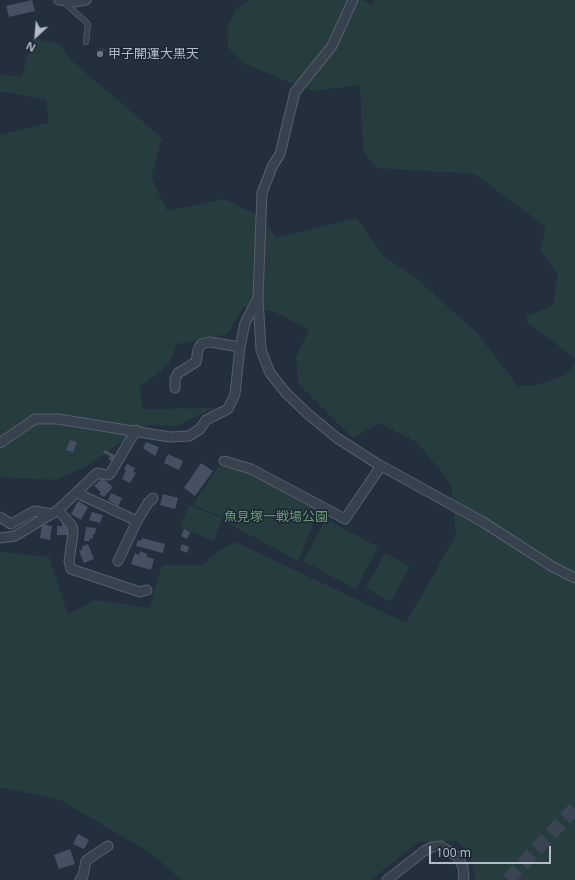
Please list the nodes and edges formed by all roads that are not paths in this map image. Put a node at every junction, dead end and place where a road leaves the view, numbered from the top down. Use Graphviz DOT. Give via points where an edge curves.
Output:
graph roads {
  1 [pos="86,0"];
  2 [pos="353,0"];
  3 [pos="61,1"];
  4 [pos="86,42"];
  5 [pos="258,297"];
  6 [pos="240,347"];
  7 [pos="175,388"];
  8 [pos="136,430"];
  9 [pos="0,443"];
  10 [pos="224,461"];
  11 [pos="381,466"];
  12 [pos="78,491"];
  13 [pos="153,498"];
  14 [pos="55,512"];
  15 [pos="0,517"];
  16 [pos="137,520"];
  17 [pos="0,538"];
  18 [pos="118,561"];
  19 [pos="575,578"];
  20 [pos="147,590"];
  21 [pos="108,846"];
  22 [pos="80,880"];
  23 [pos="388,880"];
  24 [pos="464,880"];
  1 -- 3 [label="street"];
  2 -- 5 [label="street" via="332,46 295,92 280,154 262,193"];
  3 -- 4 [label="lane" via="88,24"];
  5 -- 6 [label="street" via="245,323"];
  5 -- 11 [label="street" via="261,350 270,373 286,394 308,414 338,438"];
  6 -- 7 [label="street" via="210,342 201,344 196,362 178,373"];
  6 -- 8 [label="street" via="235,394 228,409 206,420 200,430 190,436 170,437"];
  8 -- 9 [label="street" via="58,419 35,419"];
  8 -- 12 [label="street" via="110,474 108,476 97,472"];
  10 -- 11 [label="street" via="251,469 345,519"];
  11 -- 19 [label="street" via="483,522 553,567"];
  12 -- 14 [label="street"];
  12 -- 16 [label="street" via="83,496"];
  13 -- 16 [label="street"];
  14 -- 15 [label="street" via="34,511 11,524"];
  14 -- 17 [label="street" via="15,536"];
  14 -- 20 [label="street" via="72,526 69,561 71,569 140,592"];
  16 -- 18 [label="street"];
  21 -- 22 [label="street" via="86,861"];
  23 -- 24 [label="street" via="424,851 441,846 458,857 463,867"];
}
